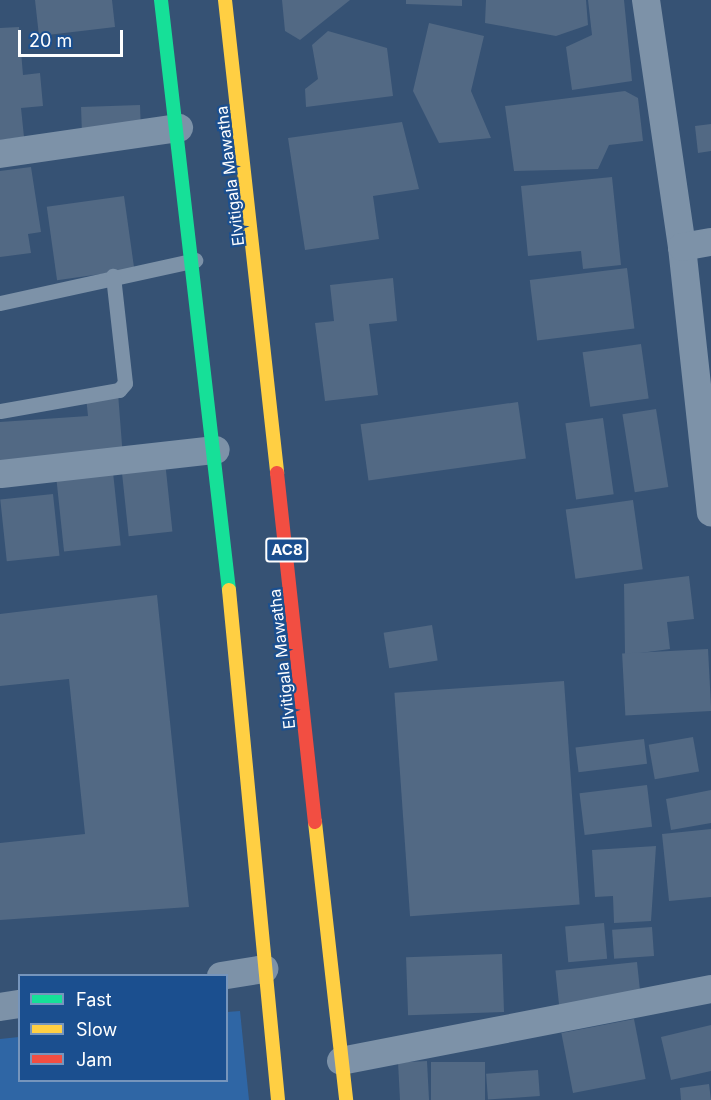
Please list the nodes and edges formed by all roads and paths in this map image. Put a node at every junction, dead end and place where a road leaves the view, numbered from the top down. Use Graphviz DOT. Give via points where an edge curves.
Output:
graph roads {
  1 [pos="160,0"];
  2 [pos="225,0"];
  3 [pos="646,0"];
  4 [pos="179,128"];
  5 [pos="0,154"];
  6 [pos="711,242"];
  7 [pos="682,247"];
  8 [pos="195,260"];
  9 [pos="113,276"];
  10 [pos="0,303"];
  11 [pos="0,411"];
  12 [pos="216,450"];
  13 [pos="1,474"];
  14 [pos="711,512"];
  15 [pos="264,969"];
  16 [pos="228,974"];
  17 [pos="711,989"];
  18 [pos="18,1004"];
  19 [pos="0,1006"];
  20 [pos="341,1061"];
  21 [pos="278,1100"];
  22 [pos="346,1100"];
  1 -- 4 [label="highway"];
  2 -- 20 [label="highway, Elvitigala Mawatha / AC8"];
  3 -- 7 [label="street"];
  4 -- 5 [label="street"];
  4 -- 8 [label="highway"];
  6 -- 7 [label="street"];
  7 -- 14 [label="street"];
  8 -- 9 [label="lane"];
  8 -- 12 [label="highway"];
  9 -- 10 [label="lane"];
  9 -- 11 [label="lane" via="125,383 118,390"];
  12 -- 13 [label="street"];
  12 -- 15 [label="highway"];
  15 -- 16 [label="street"];
  15 -- 21 [label="highway"];
  17 -- 20 [label="street"];
  18 -- 19 [label="street"];
  20 -- 22 [label="highway, Elvitigala Mawatha / AC8"];
}
